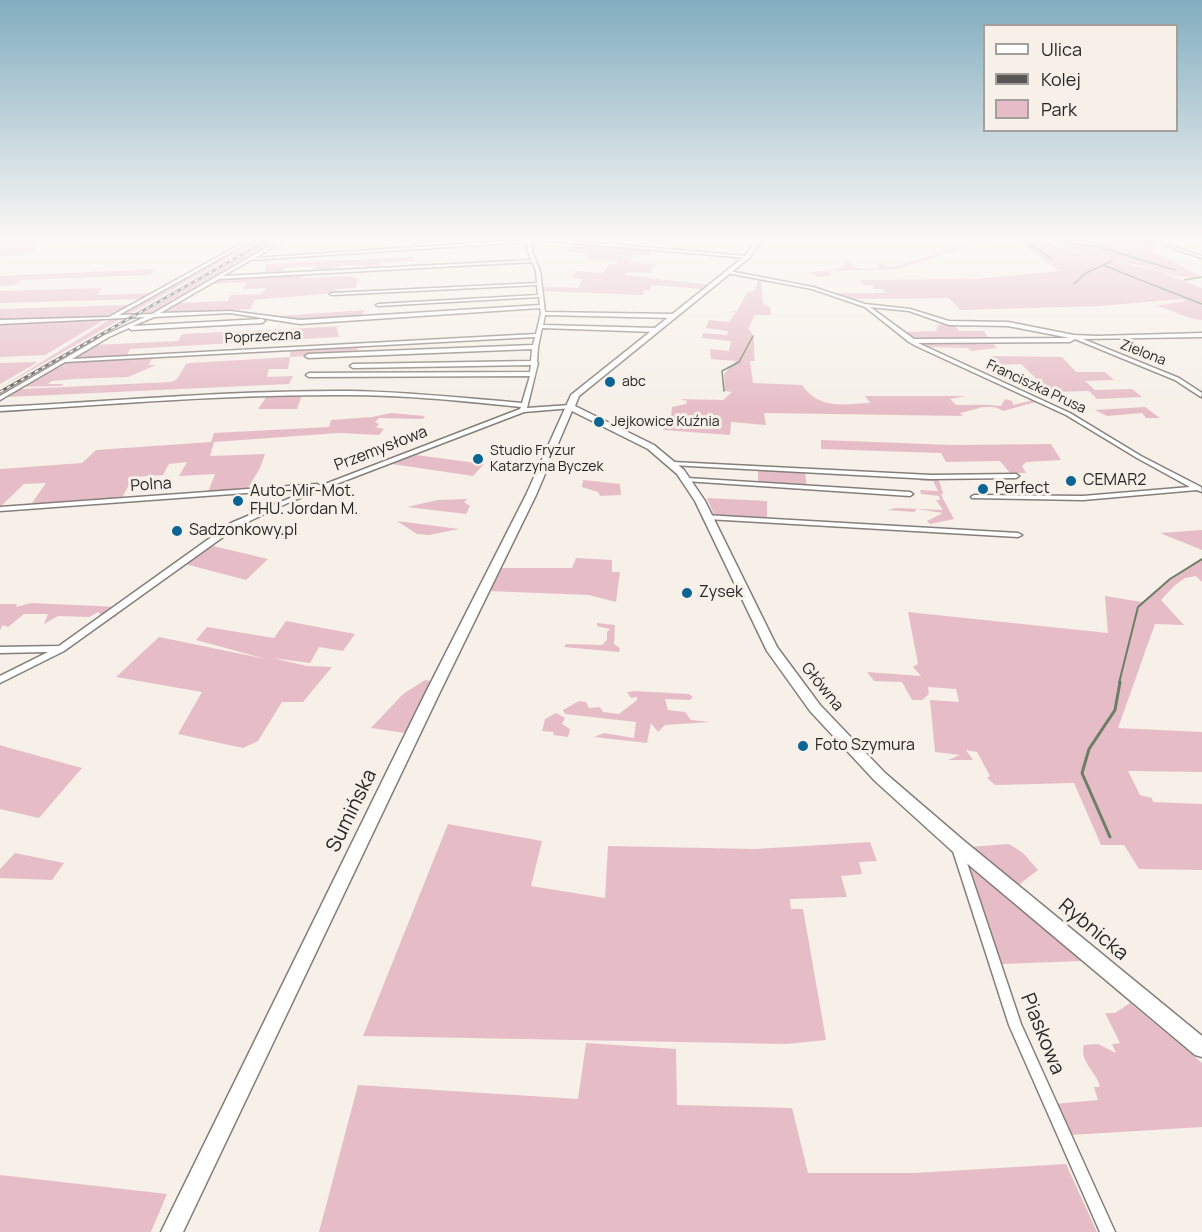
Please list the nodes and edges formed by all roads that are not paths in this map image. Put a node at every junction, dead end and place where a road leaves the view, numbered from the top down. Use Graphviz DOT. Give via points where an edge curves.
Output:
graph roads {
  1 [pos="148,296"];
  2 [pos="186,296"];
  3 [pos="529,296"];
  4 [pos="539,296"];
  5 [pos="698,296"];
  6 [pos="838,296"];
  7 [pos="378,304"];
  8 [pos="864,305"];
  9 [pos="542,310"];
  10 [pos="152,316"];
  11 [pos="673,316"];
  12 [pos="110,317"];
  13 [pos="277,320"];
  14 [pos="0,322"];
  15 [pos="540,326"];
  16 [pos="126,328"];
  17 [pos="656,330"];
  18 [pos="538,335"];
  19 [pos="1202,335"];
  20 [pos="1074,337"];
  21 [pos="911,341"];
  22 [pos="535,347"];
  23 [pos="308,356"];
  24 [pos="62,361"];
  25 [pos="535,363"];
  26 [pos="353,366"];
  27 [pos="533,374"];
  28 [pos="309,375"];
  29 [pos="1201,395"];
  30 [pos="0,398"];
  31 [pos="570,407"];
  32 [pos="524,408"];
  33 [pos="0,409"];
  34 [pos="673,464"];
  35 [pos="1016,476"];
  36 [pos="687,480"];
  37 [pos="1201,489"];
  38 [pos="305,490"];
  39 [pos="910,494"];
  40 [pos="974,497"];
  41 [pos="0,509"];
  42 [pos="707,517"];
  43 [pos="1018,535"];
  44 [pos="61,649"];
  45 [pos="0,650"];
  46 [pos="0,680"];
  47 [pos="957,845"];
  48 [pos="1202,1048"];
  49 [pos="172,1232"];
  50 [pos="1108,1232"];
  1 -- 12 [label="street"];
  2 -- 10 [label="street"];
  3 -- 7 [label="street"];
  4 -- 9 [label="street"];
  5 -- 11 [label="street"];
  6 -- 8 [label="street"];
  8 -- 20 [label="street" via="905,309 949,323 1008,324"];
  8 -- 21 [label="street, Franciszka Prusa"];
  9 -- 11 [label="street"];
  9 -- 13 [label="street"];
  9 -- 15 [label="street"];
  10 -- 12 [label="street"];
  10 -- 13 [label="street" via="230,312"];
  10 -- 16 [label="street"];
  11 -- 17 [label="street"];
  12 -- 14 [label="street"];
  13 -- 16 [label="street"];
  15 -- 17 [label="street"];
  15 -- 18 [label="street"];
  16 -- 24 [label="street"];
  17 -- 31 [label="street" via="579,391"];
  18 -- 22 [label="street"];
  18 -- 24 [label="street, Poprzeczna"];
  19 -- 20 [label="street"];
  20 -- 21 [label="street"];
  20 -- 29 [label="street, Zielona" via="1177,379"];
  21 -- 37 [label="street, Franciszka Prusa" via="1076,418"];
  22 -- 23 [label="street, Poprzeczna"];
  22 -- 25 [label="street"];
  24 -- 30 [label="street"];
  25 -- 26 [label="street"];
  25 -- 27 [label="street"];
  27 -- 28 [label="street"];
  27 -- 32 [label="street"];
  31 -- 32 [label="street, Przemysłowa"];
  31 -- 34 [label="street, Główna" via="645,444"];
  31 -- 49 [label="street, Sumińska" via="531,495"];
  32 -- 33 [label="street, Przemysłowa" via="404,394 346,393"];
  32 -- 38 [label="street, Przemysłowa" via="327,485"];
  34 -- 35 [label="street" via="930,477"];
  34 -- 36 [label="street, Główna"];
  36 -- 39 [label="street"];
  36 -- 42 [label="street, Główna"];
  37 -- 40 [label="street, Franciszka Prusa" via="1083,498"];
  38 -- 41 [label="street, Polna"];
  38 -- 44 [label="street, Przemysłowa" via="234,525"];
  42 -- 43 [label="street"];
  42 -- 47 [label="street, Główna" via="759,628 815,708 880,777"];
  44 -- 45 [label="street"];
  44 -- 46 [label="street, Przemysłowa"];
  47 -- 48 [label="street, Rybnicka"];
  47 -- 50 [label="street, Piaskowa" via="1015,1025"];
}
